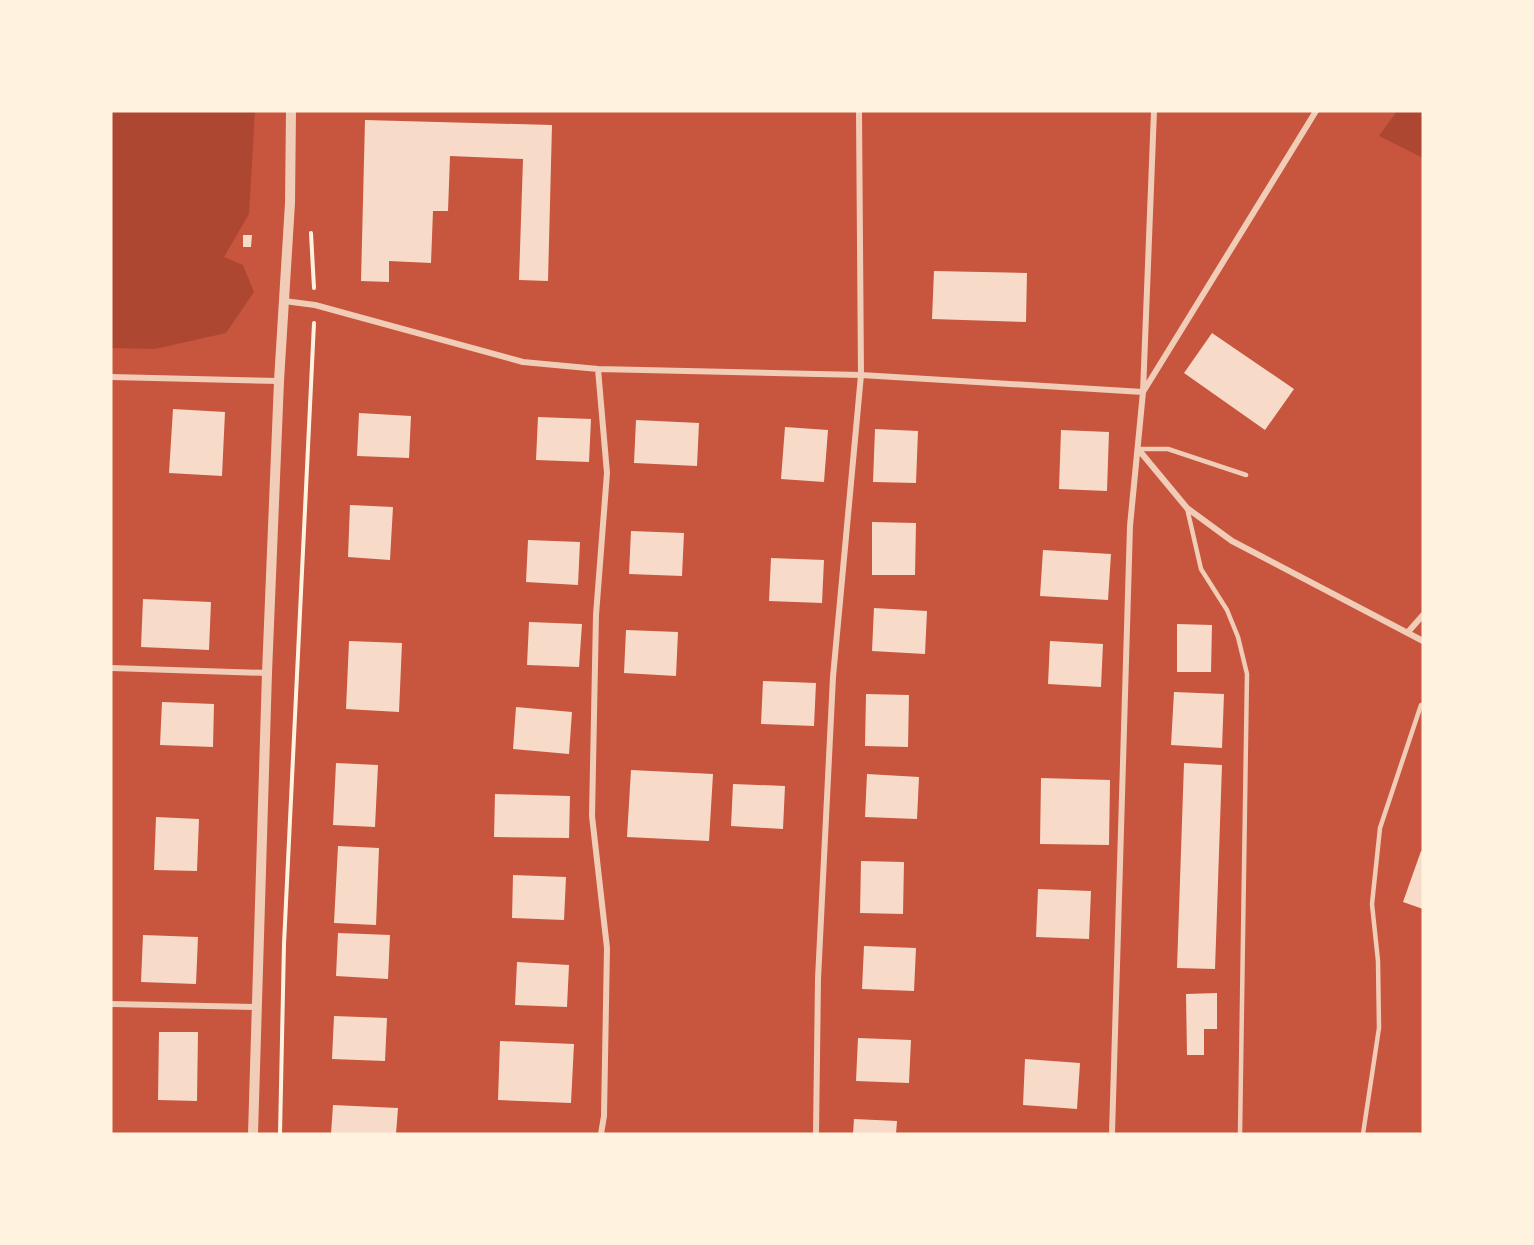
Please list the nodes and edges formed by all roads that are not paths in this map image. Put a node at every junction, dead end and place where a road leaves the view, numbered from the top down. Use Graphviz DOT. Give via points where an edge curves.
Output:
graph roads {
  1 [pos="291,111"];
  2 [pos="859,111"];
  3 [pos="1154,111"];
  4 [pos="1316,111"];
  5 [pos="284,301"];
  6 [pos="598,369"];
  7 [pos="861,375"];
  8 [pos="111,377"];
  9 [pos="279,381"];
  10 [pos="1143,392"];
  11 [pos="1138,449"];
  12 [pos="1246,475"];
  13 [pos="1187,508"];
  14 [pos="1423,615"];
  15 [pos="1408,632"];
  16 [pos="1423,641"];
  17 [pos="111,668"];
  18 [pos="267,673"];
  19 [pos="1421,705"];
  20 [pos="111,1004"];
  21 [pos="255,1007"];
  22 [pos="253,1134"];
  23 [pos="601,1134"];
  24 [pos="816,1134"];
  25 [pos="1112,1134"];
  26 [pos="1240,1134"];
  27 [pos="1363,1134"];
  1 -- 5 [label="street"];
  2 -- 7 [label="street"];
  3 -- 10 [label="street"];
  4 -- 10 [label="street"];
  5 -- 6 [label="street" via="315,305 523,362"];
  5 -- 9 [label="street"];
  6 -- 7 [label="street"];
  6 -- 23 [label="street" via="607,473 596,615 592,816 607,948"];
  7 -- 10 [label="street"];
  7 -- 24 [label="street" via="833,677 818,979"];
  8 -- 9 [label="street"];
  9 -- 18 [label="street"];
  10 -- 11 [label="street"];
  11 -- 12 [label="lane" via="1168,449"];
  11 -- 13 [label="street"];
  11 -- 25 [label="street" via="1130,526"];
  13 -- 15 [label="street" via="1232,541"];
  13 -- 26 [label="lane" via="1201,569 1227,609 1247,674"];
  14 -- 15 [label="street"];
  15 -- 16 [label="street"];
  17 -- 18 [label="street"];
  18 -- 21 [label="street"];
  19 -- 27 [label="lane" via="1380,828 1372,904 1379,1028"];
  20 -- 21 [label="street"];
  21 -- 22 [label="street"];
}
